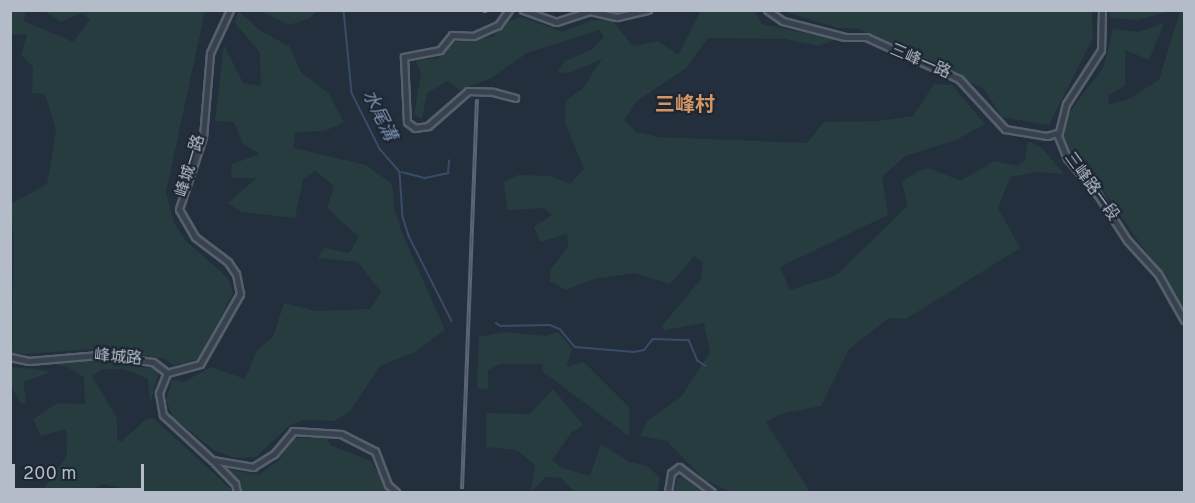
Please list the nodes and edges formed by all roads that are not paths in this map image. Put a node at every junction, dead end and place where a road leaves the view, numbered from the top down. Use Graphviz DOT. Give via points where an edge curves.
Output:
graph roads {
  1 [pos="230,10"];
  2 [pos="508,10"];
  3 [pos="523,10"];
  4 [pos="648,10"];
  5 [pos="767,10"];
  6 [pos="1102,10"];
  7 [pos="515,98"];
  8 [pos="1057,133"];
  9 [pos="1185,320"];
  10 [pos="10,357"];
  11 [pos="167,372"];
  12 [pos="212,460"];
  13 [pos="237,492"];
  14 [pos="396,492"];
  15 [pos="668,492"];
  16 [pos="712,492"];
  1 -- 11 [label="street, 峰城一路" via="210,53 203,137 179,209 195,237 228,262 236,274 240,294 200,364"];
  2 -- 7 [label="street" via="498,24 473,36 452,35 440,50 404,57 407,122 415,128 428,126 468,91"];
  3 -- 4 [label="street" via="556,22 590,11 617,17"];
  5 -- 8 [label="street, 三峰一路" via="783,21 845,37 866,37 959,79 1005,129 1047,136"];
  6 -- 8 [label="street, 三峰路一段" via="1101,50 1066,104"];
  8 -- 9 [label="street, 三峰路一段" via="1067,158 1098,195 1127,240 1158,274"];
  10 -- 11 [label="street, 峰城路" via="29,362 99,355 153,362"];
  11 -- 12 [label="street" via="159,393 162,415"];
  12 -- 13 [label="street" via="235,484"];
  12 -- 14 [label="street" via="253,467 274,454 294,430 341,434 375,451 388,485"];
  15 -- 16 [label="street" via="671,473 679,467"];
}
